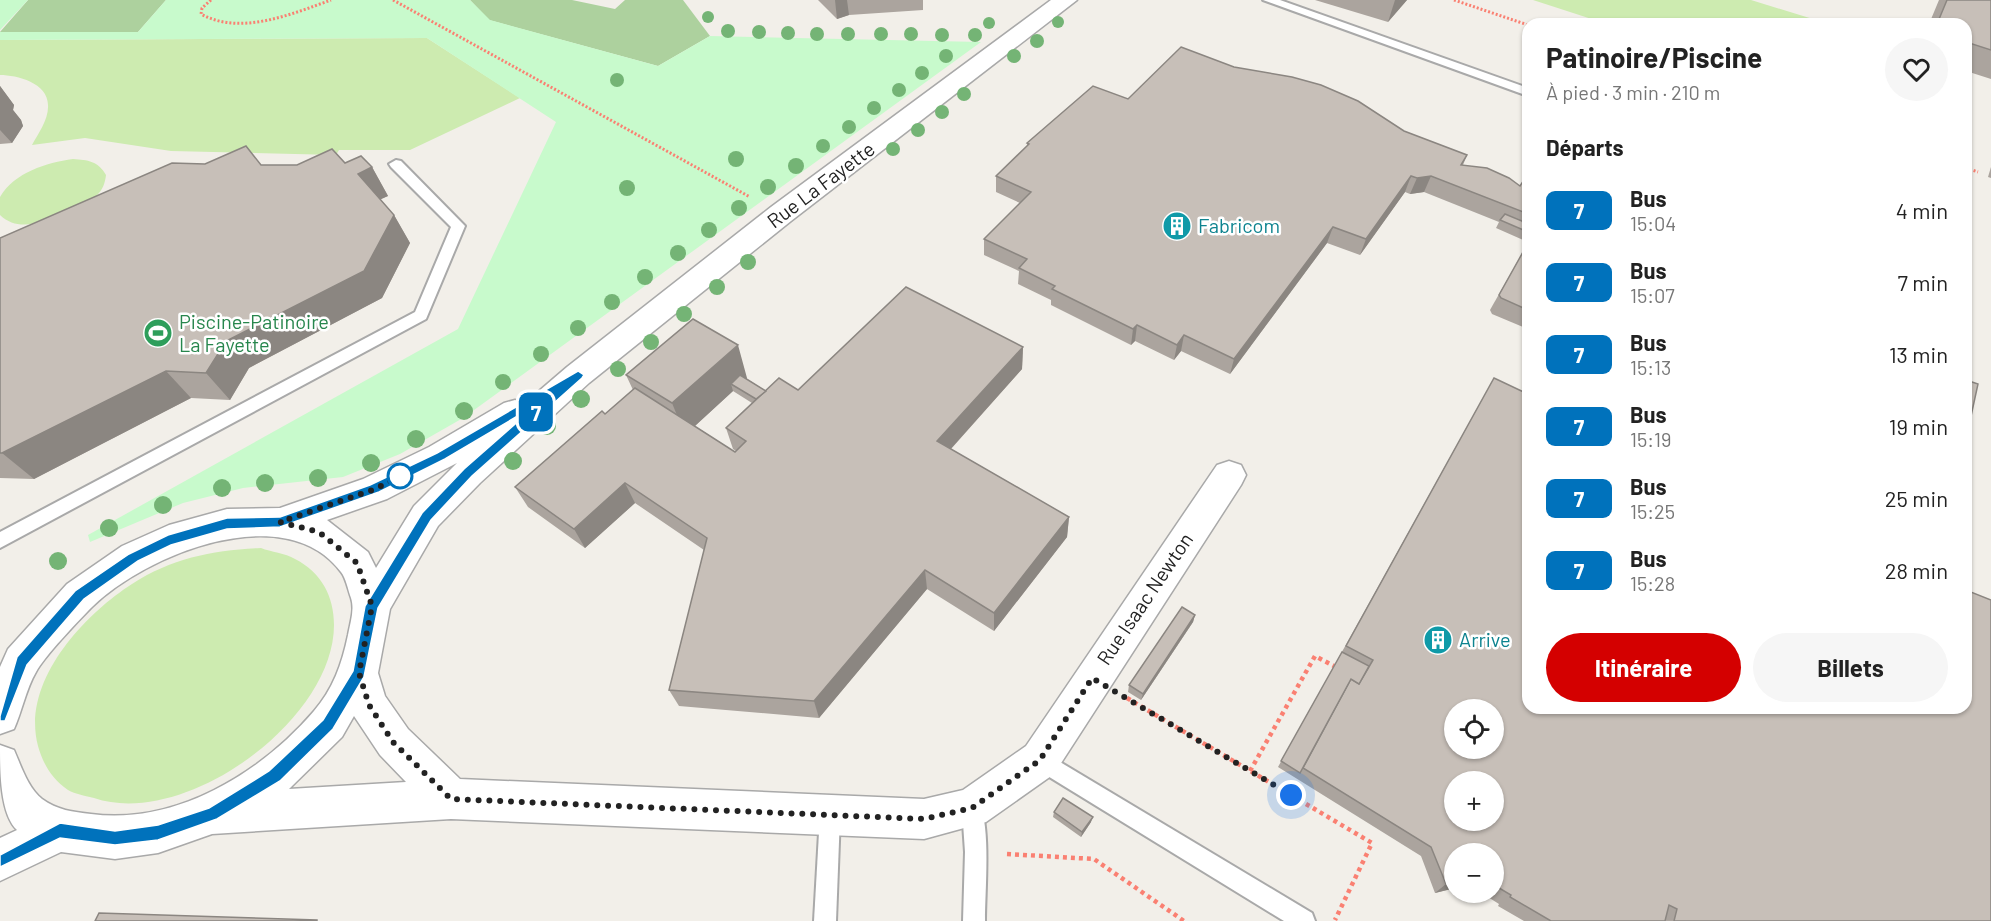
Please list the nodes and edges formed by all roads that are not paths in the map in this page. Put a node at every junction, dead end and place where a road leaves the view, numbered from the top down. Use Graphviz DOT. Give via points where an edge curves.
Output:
graph roads {
  1 [pos="1066,0"];
  2 [pos="1269,0"];
  3 [pos="1522,90"];
  4 [pos="396,164"];
  5 [pos="578,375"];
  6 [pos="1229,475"];
  7 [pos="280,522"];
  8 [pos="0,541"];
  9 [pos="372,606"];
  10 [pos="11,661"];
  11 [pos="359,673"];
  12 [pos="0,716"];
  13 [pos="1040,760"];
  14 [pos="0,764"];
  15 [pos="451,799"];
  16 [pos="972,808"];
  17 [pos="212,814"];
  18 [pos="830,815"];
  19 [pos="60,831"];
  20 [pos="0,860"];
  21 [pos="825,921"];
  22 [pos="974,921"];
  23 [pos="1304,921"];
  1 -- 5 [label="street, Rue La Fayette" via="781,214"];
  2 -- 3 [label="lane"];
  4 -- 8 [label="lane" via="458,226 421,315"];
  5 -- 7 [label="street, Rue La Fayette" via="441,456 375,489"];
  5 -- 9 [label="street, Rue La Fayette" via="426,516"];
  6 -- 13 [label="street, Rue Isaac Newton"];
  7 -- 9 [label="street" via="319,532 357,563"];
  7 -- 10 [label="street" via="227,524 168,540 80,595"];
  9 -- 11 [label="street"];
  10 -- 12 [label="street"];
  11 -- 15 [label="street" via="369,705 393,742"];
  11 -- 17 [label="street" via="328,724 274,776"];
  13 -- 16 [label="street, Rue Isaac Newton"];
  13 -- 23 [label="lane"];
  14 -- 19 [label="street" via="2,774 27,812"];
  15 -- 17 [label="street, Rue Isaac Newton"];
  15 -- 18 [label="street, Rue Isaac Newton"];
  16 -- 18 [label="street, Rue Isaac Newton" via="924,819"];
  16 -- 22 [label="lane"];
  17 -- 19 [label="street" via="158,832 115,838"];
  18 -- 21 [label="lane"];
  19 -- 20 [label="street"];
}
